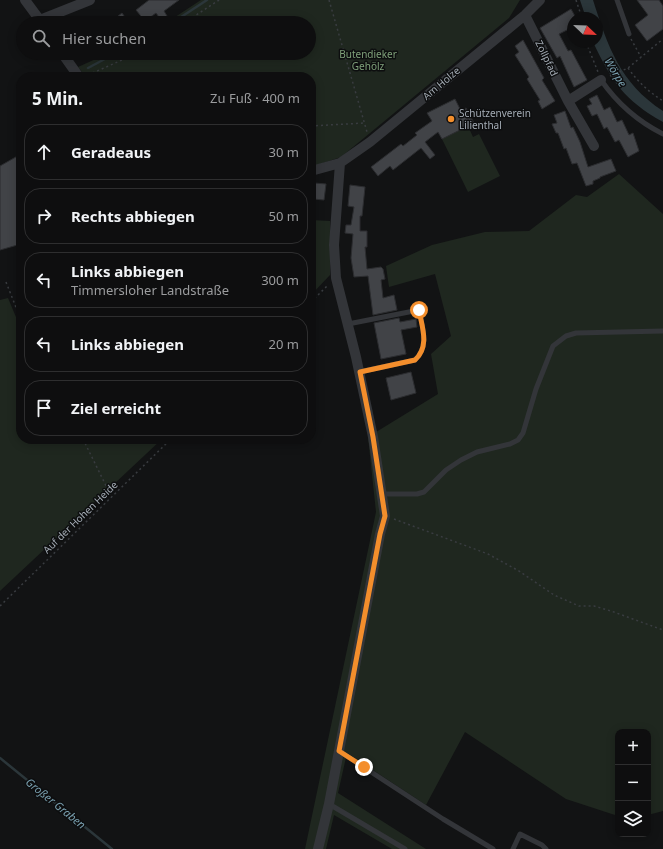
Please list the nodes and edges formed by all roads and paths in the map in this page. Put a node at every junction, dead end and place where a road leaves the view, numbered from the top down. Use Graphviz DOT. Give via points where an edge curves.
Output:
graph roads {
  1 [pos="25,0"];
  2 [pos="90,0"];
  3 [pos="219,0"];
  4 [pos="329,0"];
  5 [pos="540,0"];
  6 [pos="576,0"];
  7 [pos="617,0"];
  8 [pos="580,12"];
  9 [pos="525,15"];
  10 [pos="37,16"];
  11 [pos="54,16"];
  12 [pos="195,16"];
  13 [pos="629,34"];
  14 [pos="663,39"];
  15 [pos="589,48"];
  16 [pos="642,57"];
  17 [pos="68,60"];
  18 [pos="121,60"];
  19 [pos="628,68"];
  20 [pos="79,72"];
  21 [pos="93,72"];
  22 [pos="604,79"];
  23 [pos="568,100"];
  24 [pos="663,101"];
  25 [pos="364,123"];
  26 [pos="316,126"];
  27 [pos="663,134"];
  28 [pos="370,142"];
  29 [pos="594,146"];
  30 [pos="340,163"];
  31 [pos="316,170"];
  32 [pos="336,278"];
  33 [pos="6,282"];
  34 [pos="316,297"];
  35 [pos="16,307"];
  36 [pos="348,324"];
  37 [pos="663,332"];
  38 [pos="360,372"];
  39 [pos="86,444"];
  40 [pos="166,444"];
  41 [pos="382,494"];
  42 [pos="112,497"];
  43 [pos="385,516"];
  44 [pos="0,606"];
  45 [pos="663,630"];
  46 [pos="339,751"];
  47 [pos="329,804"];
  48 [pos="318,849"];
  49 [pos="405,849"];
  50 [pos="493,849"];
  51 [pos="513,849"];
  52 [pos="546,849"];
  1 -- 10 [label="street"];
  2 -- 11 [label="street"];
  3 -- 12 [label="path"];
  4 -- 25 [label="path"];
  5 -- 9 [label="street, Am Holze"];
  6 -- 8 [label="path"];
  7 -- 13 [label="lane"];
  9 -- 23 [label="street, Zollpfad"];
  9 -- 28 [label="street, Am Holze"];
  13 -- 16 [label="path"];
  14 -- 16 [label="path"];
  15 -- 22 [label="path"];
  16 -- 19 [label="path"];
  17 -- 20 [label="street"];
  18 -- 21 [label="path"];
  19 -- 22 [label="path"];
  19 -- 24 [label="path" via="637,80"];
  22 -- 23 [label="street"];
  22 -- 27 [label="lane" via="611,94 628,110 649,127"];
  23 -- 29 [label="street, Zollpfad"];
  25 -- 26 [label="path"];
  25 -- 28 [label="path"];
  28 -- 30 [label="street, Am Holze"];
  30 -- 31 [label="street, Am Holze"];
  30 -- 32 [label="street" via="334,246"];
  32 -- 34 [label="path"];
  32 -- 36 [label="street"];
  33 -- 35 [label="path"];
  36 -- 38 [label="street"];
  36 -- 38 [label="lane" via="419,310 425,343 422,354 415,360"];
  37 -- 41 [label="lane" via="576,333 566,336 553,346 536,389 523,433 518,440 477,452 461,460 446,470 424,492"];
  38 -- 41 [label="street"];
  39 -- 42 [label="path"];
  40 -- 42 [label="path, Auf der Hohen Heide"];
  41 -- 43 [label="street"];
  42 -- 44 [label="path, Auf der Hohen Heide"];
  43 -- 45 [label="path" via="488,554 554,595 579,606 594,606"];
  43 -- 46 [label="street"];
  46 -- 47 [label="street"];
  46 -- 50 [label="lane" via="443,820"];
  47 -- 48 [label="street"];
  47 -- 49 [label="lane"];
  51 -- 52 [label="lane" via="520,834"];
}
